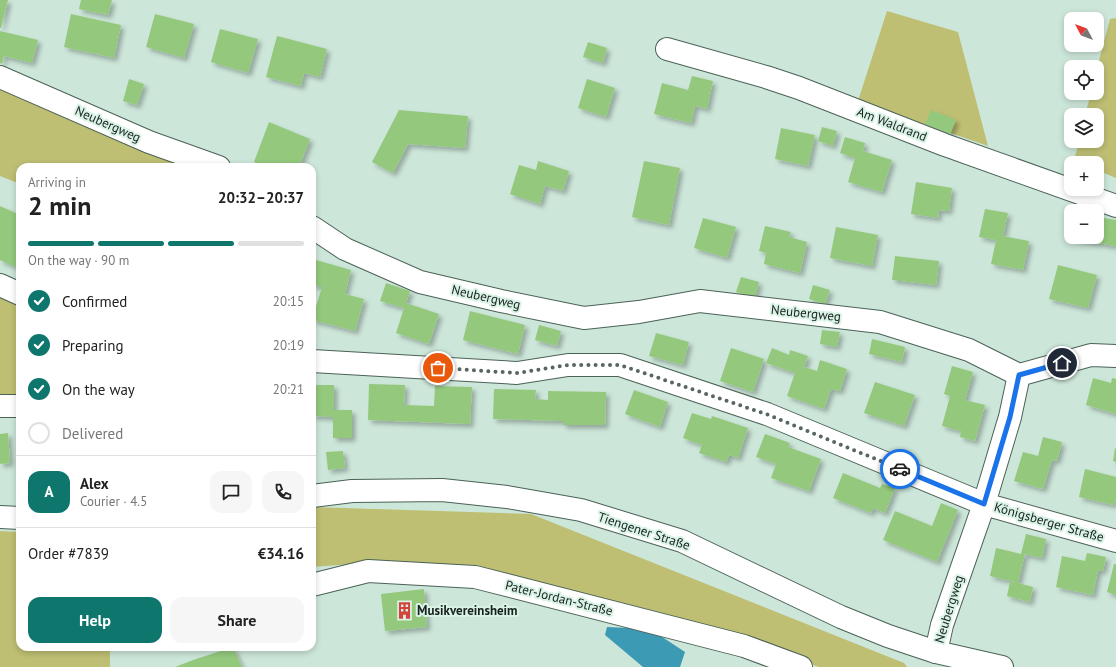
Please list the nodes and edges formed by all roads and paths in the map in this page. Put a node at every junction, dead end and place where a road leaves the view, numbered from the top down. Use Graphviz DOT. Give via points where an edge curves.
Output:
graph roads {
  1 [pos="667,49"];
  2 [pos="0,77"];
  3 [pos="208,163"];
  4 [pos="1116,206"];
  5 [pos="316,230"];
  6 [pos="0,285"];
  7 [pos="16,292"];
  8 [pos="1116,356"];
  9 [pos="316,361"];
  10 [pos="1019,375"];
  11 [pos="0,406"];
  12 [pos="16,406"];
  13 [pos="316,496"];
  14 [pos="984,504"];
  15 [pos="0,517"];
  16 [pos="16,518"];
  17 [pos="1116,540"];
  18 [pos="316,583"];
  19 [pos="936,652"];
  20 [pos="801,667"];
  21 [pos="1002,667"];
  1 -- 4 [label="street, Am Waldrand" via="799,88 945,145"];
  2 -- 3 [label="street, Neubergweg" via="149,142"];
  5 -- 10 [label="street, Neubergweg" via="345,249 420,282 501,301 584,318 639,312 700,301 880,322 969,350"];
  6 -- 7 [label="street"];
  8 -- 10 [label="street" via="1091,355"];
  9 -- 14 [label="street, Königsberger Straße" via="517,373 568,365 620,365 766,414"];
  10 -- 14 [label="street, Neubergweg" via="1010,417"];
  11 -- 12 [label="street"];
  13 -- 19 [label="street, Tiengener Straße" via="352,491 442,490 507,497 581,510 682,541 841,618"];
  14 -- 17 [label="street, Königsberger Straße"];
  14 -- 19 [label="street, Neubergweg" via="942,625"];
  15 -- 16 [label="street"];
  18 -- 20 [label="street, Pater-Jordan-Straße" via="368,571 475,577 744,646"];
  19 -- 21 [label="street, Tiengener Straße"];
}
